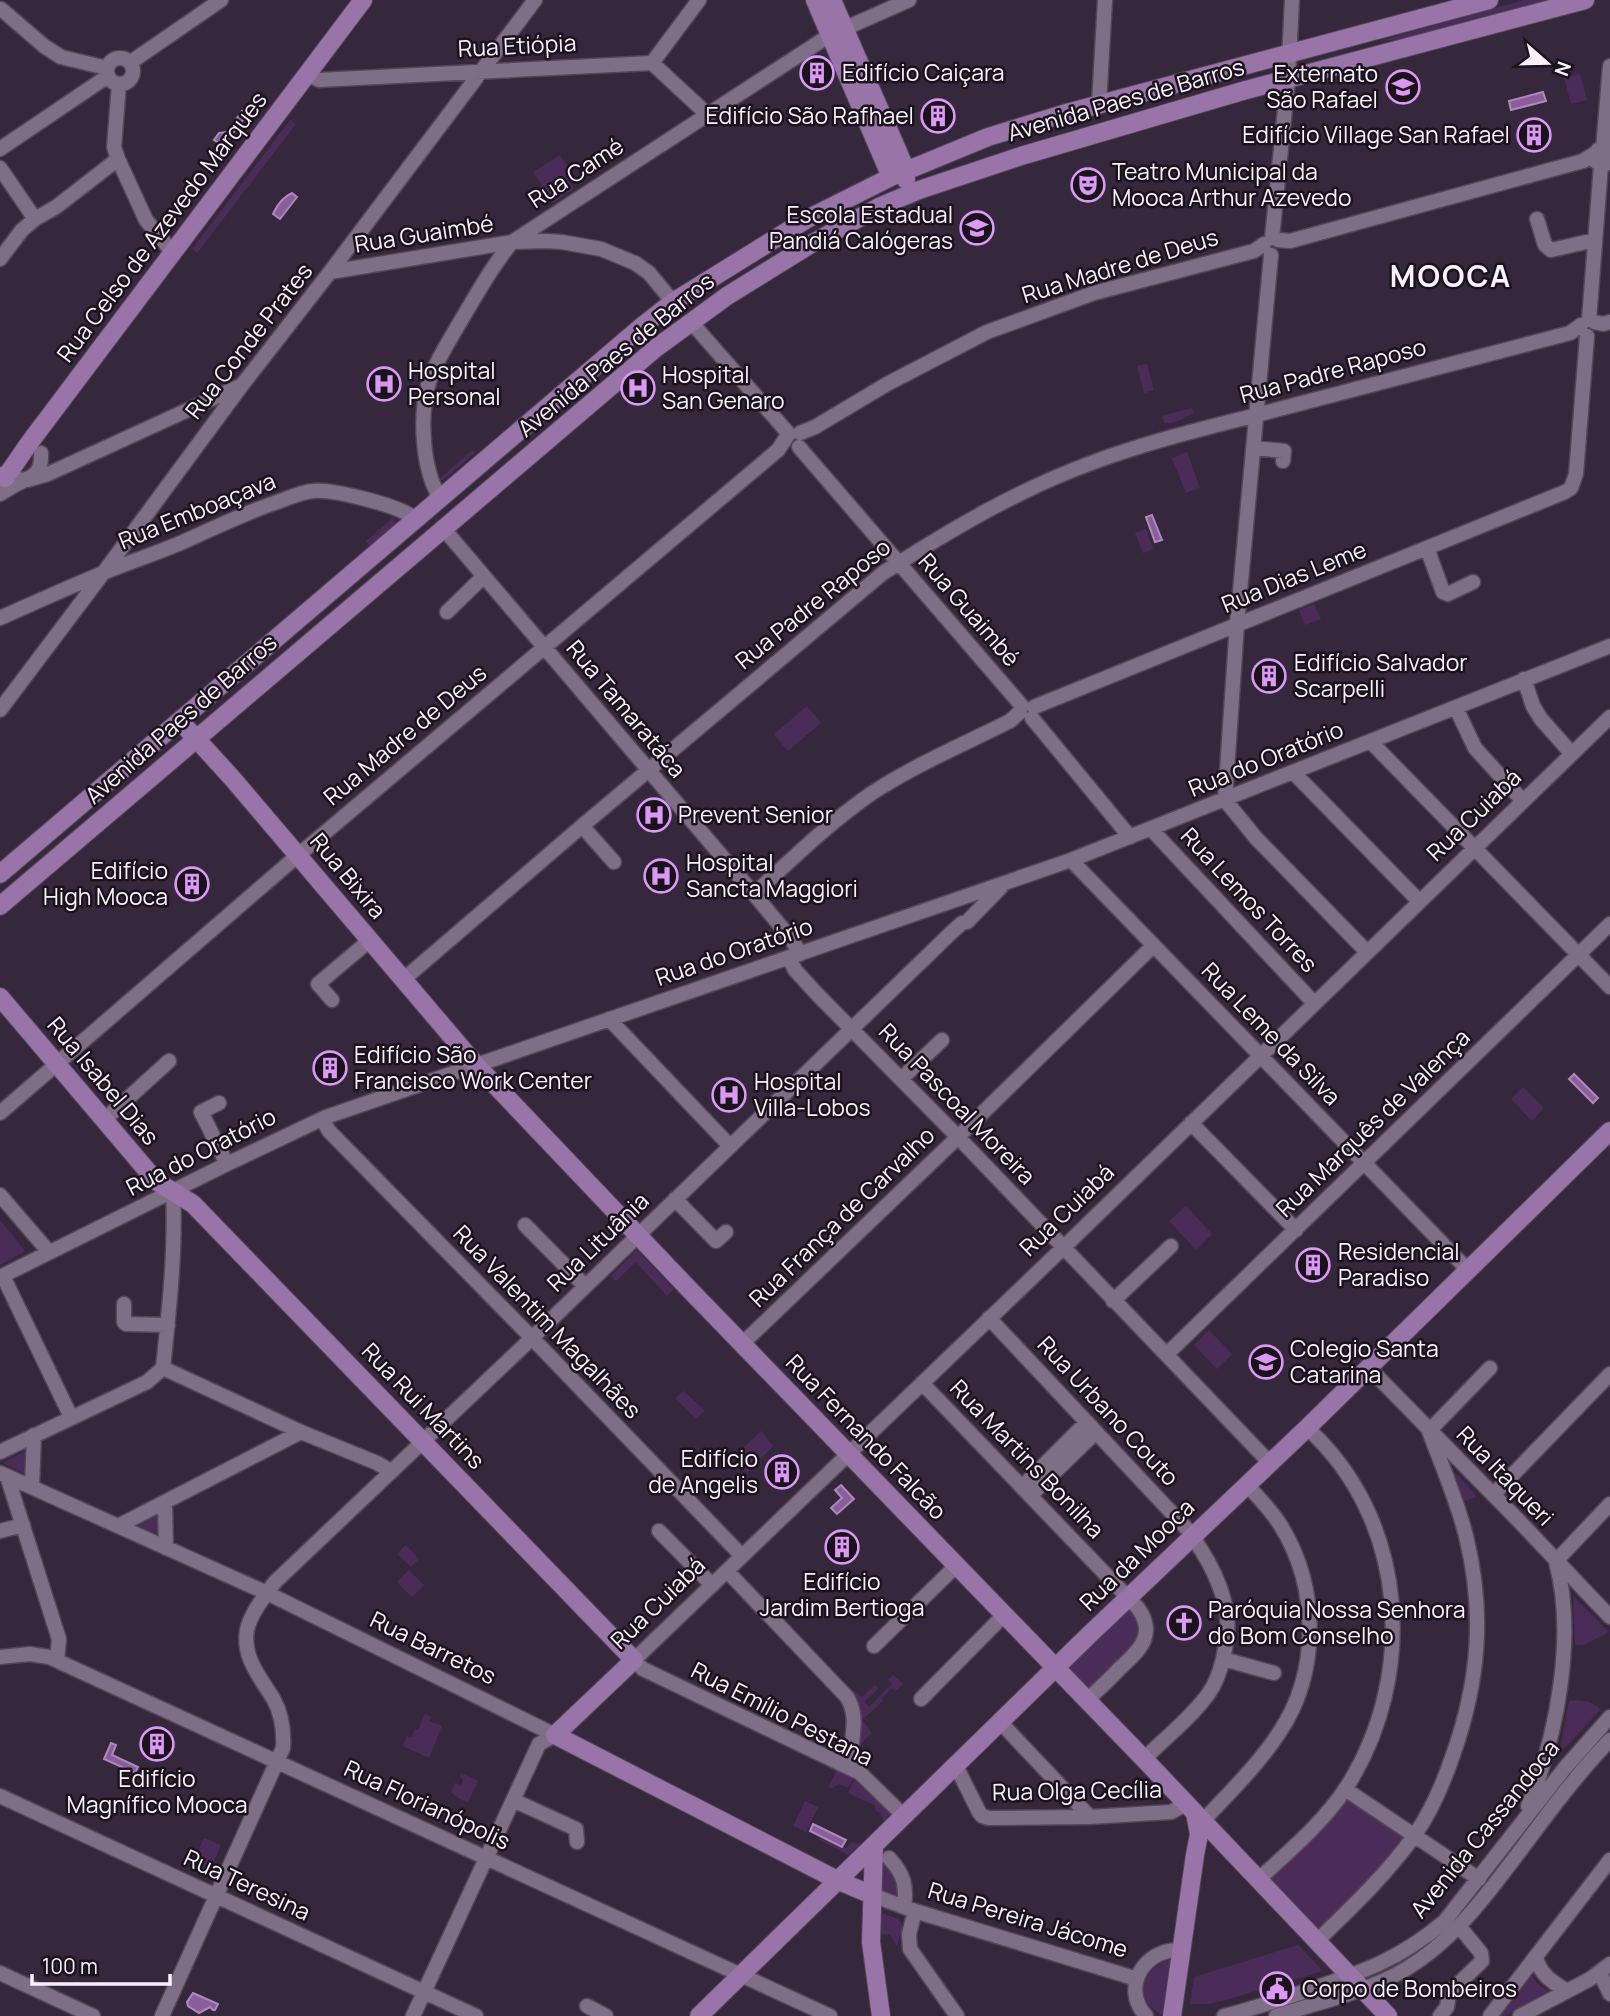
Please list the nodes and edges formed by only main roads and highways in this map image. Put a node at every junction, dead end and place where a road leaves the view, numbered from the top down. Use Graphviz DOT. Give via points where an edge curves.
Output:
graph roads {
  1 [pos="363,0"];
  2 [pos="815,0"];
  3 [pos="832,0"];
  4 [pos="1489,0"];
  5 [pos="1585,0"];
  6 [pos="837,31"];
  7 [pos="899,174"];
  8 [pos="881,206"];
  9 [pos="36,448"];
  10 [pos="492,455"];
  11 [pos="0,459"];
  12 [pos="1,483"];
  13 [pos="443,528"];
  14 [pos="180,721"];
  15 [pos="197,739"];
  16 [pos="0,874"];
  17 [pos="0,906"];
  18 [pos="0,997"];
  19 [pos="476,1065"];
  20 [pos="1610,1131"];
  21 [pos="173,1192"];
  22 [pos="634,1660"];
  23 [pos="1055,1668"];
  24 [pos="555,1735"];
  25 [pos="1194,1813"];
  26 [pos="1222,1842"];
  27 [pos="874,1846"];
  28 [pos="1195,1855"];
  29 [pos="839,1881"];
  30 [pos="872,1895"];
  31 [pos="699,2016"];
  32 [pos="881,2016"];
  33 [pos="1172,2016"];
  34 [pos="1388,2016"];
  1 -- 9 [label="main road, Rua Celso de Azevedo Marques" via="173,253"];
  2 -- 6 [label="main road"];
  3 -- 6 [label="main road"];
  4 -- 7 [label="main road, Avenida Paes de Barros" via="988,137"];
  5 -- 8 [label="main road, Avenida Paes de Barros" via="1233,93 1033,152"];
  6 -- 7 [label="main road"];
  7 -- 8 [label="main road" via="905,187"];
  7 -- 10 [label="main road, Avenida Paes de Barros" via="807,219 673,302"];
  8 -- 13 [label="main road, Avenida Paes de Barros" via="811,244 691,322"];
  9 -- 11 [label="main road"];
  9 -- 12 [label="main road, Rua Celso de Azevedo Marques"];
  10 -- 13 [label="main road" via="485,467 438,508 436,517"];
  10 -- 14 [label="main road, Avenida Paes de Barros"];
  13 -- 15 [label="main road, Avenida Paes de Barros"];
  14 -- 15 [label="main road, Rua Bixira"];
  14 -- 16 [label="main road, Avenida Paes de Barros"];
  15 -- 17 [label="main road, Avenida Paes de Barros"];
  15 -- 19 [label="main road, Rua Bixira"];
  18 -- 21 [label="main road, Rua Isabel Dias" via="156,1181"];
  19 -- 23 [label="main road, Rua Fernando Falcão"];
  20 -- 23 [label="main road, Rua da Mooca"];
  21 -- 22 [label="main road, Rua Rui Martins" via="193,1204"];
  22 -- 24 [label="main road, Rua Cuiabá"];
  23 -- 25 [label="main road, Rua Fernando Falcão"];
  23 -- 27 [label="main road, Rua da Mooca"];
  24 -- 29 [label="main road, Rua Barretos"];
  25 -- 26 [label="main road, Rua Fernando Falcão"];
  25 -- 28 [label="main road" via="1199,1834"];
  26 -- 28 [label="main road" via="1208,1839"];
  26 -- 34 [label="main road, Rua Fernando Falcão"];
  27 -- 29 [label="main road, Rua da Mooca"];
  27 -- 30 [label="main road"];
  28 -- 33 [label="main road"];
  29 -- 30 [label="main road, Rua Pereira Jácome"];
  29 -- 31 [label="main road, Rua da Mooca"];
  30 -- 32 [label="main road" via="872,1957"];
}
